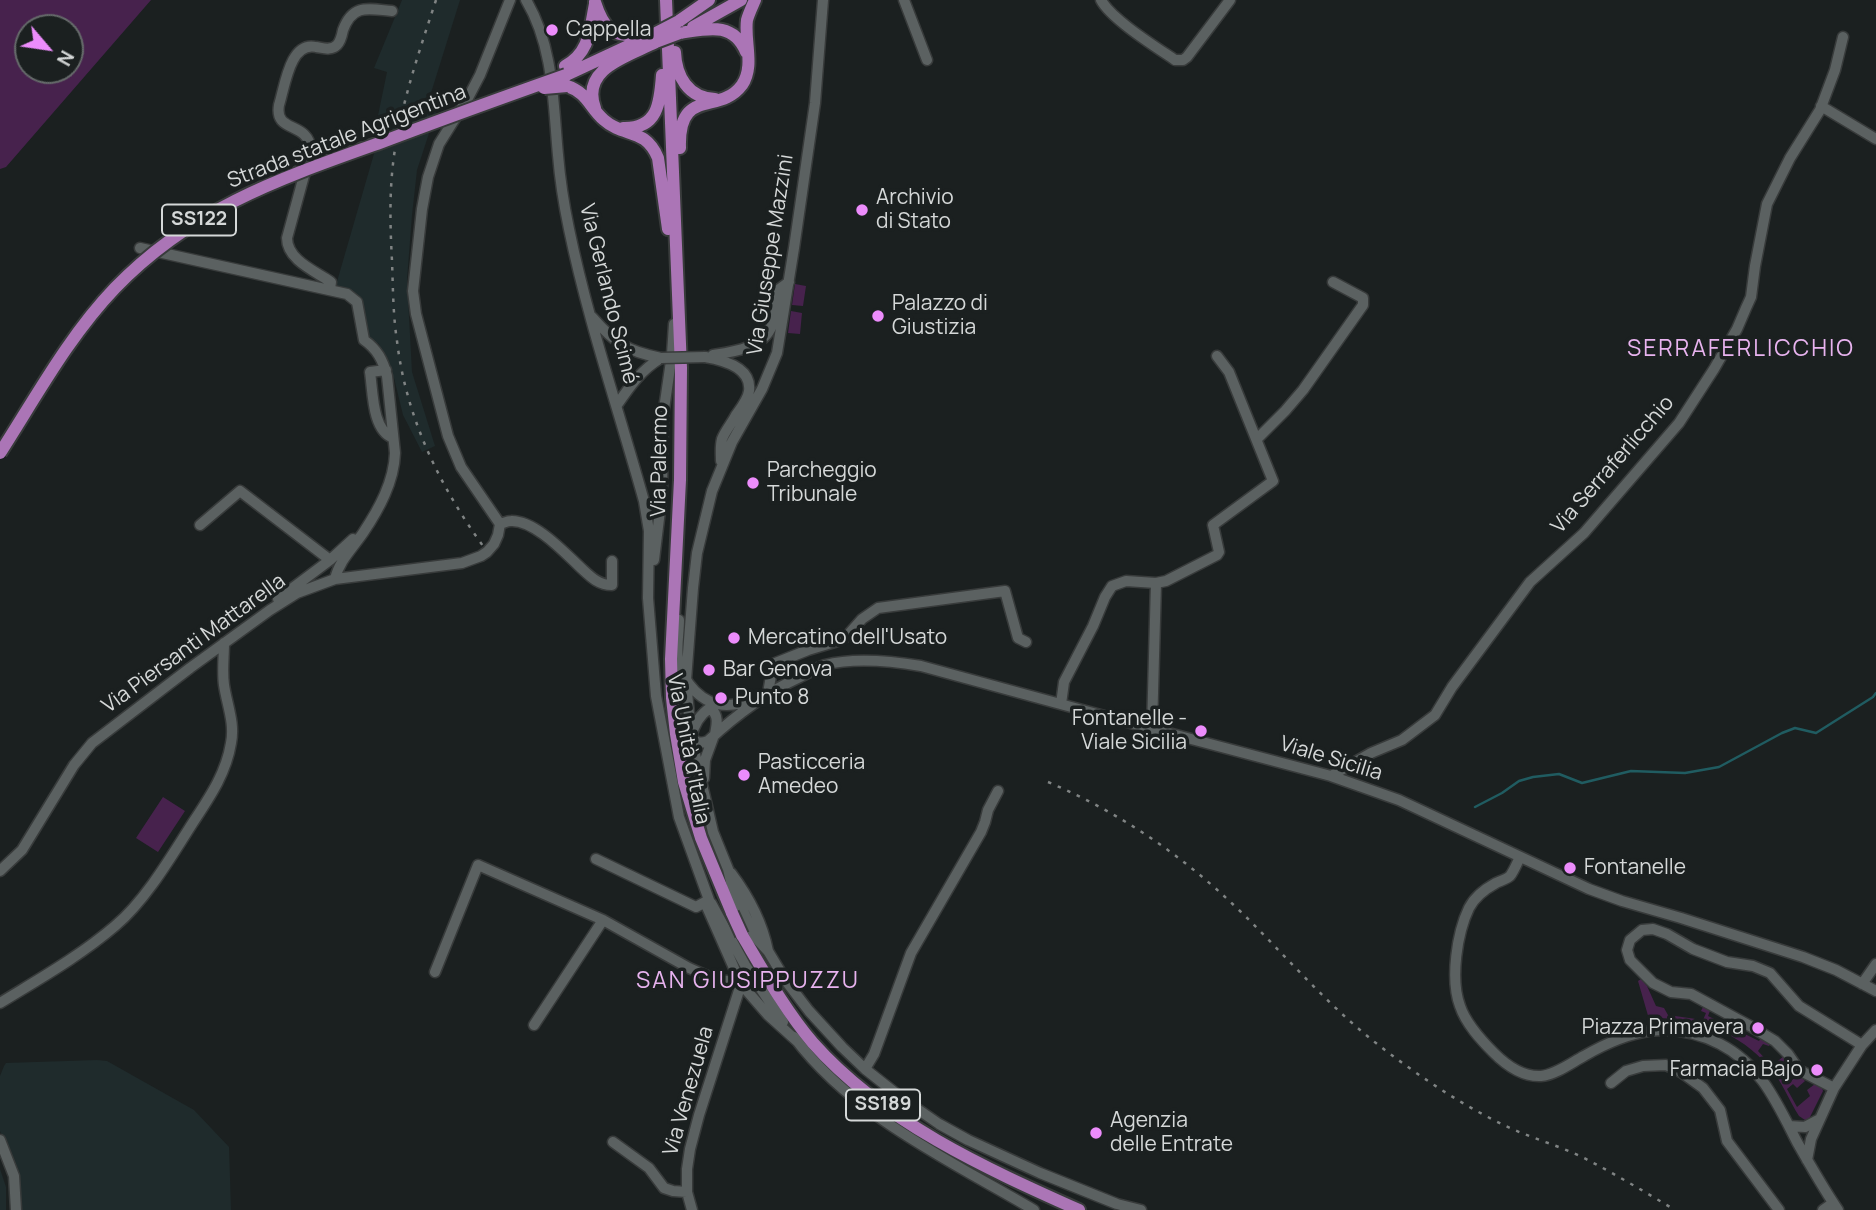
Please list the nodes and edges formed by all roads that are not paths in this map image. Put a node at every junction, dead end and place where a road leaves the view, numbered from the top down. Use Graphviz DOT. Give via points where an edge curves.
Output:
graph roads {
  1 [pos="510,0"];
  2 [pos="526,0"];
  3 [pos="660,0"];
  4 [pos="668,0"];
  5 [pos="696,0"];
  6 [pos="709,0"];
  7 [pos="741,0"];
  8 [pos="755,0"];
  9 [pos="823,0"];
  10 [pos="904,0"];
  11 [pos="1101,0"];
  12 [pos="1230,0"];
  13 [pos="595,1"];
  14 [pos="392,11"];
  15 [pos="671,30"];
  16 [pos="1843,37"];
  17 [pos="748,57"];
  18 [pos="927,60"];
  19 [pos="566,76"];
  20 [pos="722,98"];
  21 [pos="486,104"];
  22 [pos="1821,106"];
  23 [pos="597,112"];
  24 [pos="619,128"];
  25 [pos="1876,139"];
  26 [pos="140,248"];
  27 [pos="677,278"];
  28 [pos="789,282"];
  29 [pos="1333,282"];
  30 [pos="330,290"];
  31 [pos="589,313"];
  32 [pos="1217,356"];
  33 [pos="705,357"];
  34 [pos="661,358"];
  35 [pos="386,370"];
  36 [pos="617,405"];
  37 [pos="393,438"];
  38 [pos="1257,439"];
  39 [pos="0,453"];
  40 [pos="722,466"];
  41 [pos="680,480"];
  42 [pos="500,523"];
  43 [pos="200,525"];
  44 [pos="365,530"];
  45 [pos="676,559"];
  46 [pos="330,560"];
  47 [pos="612,561"];
  48 [pos="335,579"];
  49 [pos="1156,583"];
  50 [pos="648,598"];
  51 [pos="270,610"];
  52 [pos="1026,642"];
  53 [pos="225,643"];
  54 [pos="687,680"];
  55 [pos="693,690"];
  56 [pos="768,693"];
  57 [pos="758,700"];
  58 [pos="1061,704"];
  59 [pos="722,705"];
  60 [pos="710,708"];
  61 [pos="1152,729"];
  62 [pos="714,735"];
  63 [pos="691,737"];
  64 [pos="1331,776"];
  65 [pos="998,791"];
  66 [pos="704,792"];
  67 [pos="1520,857"];
  68 [pos="596,859"];
  69 [pos="728,869"];
  70 [pos="0,871"];
  71 [pos="709,900"];
  72 [pos="752,905"];
  73 [pos="728,917"];
  74 [pos="603,920"];
  75 [pos="745,929"];
  76 [pos="732,964"];
  77 [pos="1876,964"];
  78 [pos="745,965"];
  79 [pos="435,972"];
  80 [pos="723,980"];
  81 [pos="741,984"];
  82 [pos="1862,984"];
  83 [pos="1876,991"];
  84 [pos="0,1003"];
  85 [pos="774,1010"];
  86 [pos="534,1025"];
  87 [pos="1876,1030"];
  88 [pos="798,1042"];
  89 [pos="1863,1045"];
  90 [pos="865,1069"];
  91 [pos="1611,1083"];
  92 [pos="1834,1088"];
  93 [pos="1819,1119"];
  94 [pos="1789,1126"];
  95 [pos="0,1140"];
  96 [pos="613,1142"];
  97 [pos="1807,1160"];
  98 [pos="687,1192"];
  99 [pos="1836,1207"];
  100 [pos="16,1210"];
  101 [pos="692,1210"];
  102 [pos="1034,1210"];
  103 [pos="1079,1210"];
  104 [pos="1141,1210"];
  105 [pos="1779,1210"];
  106 [pos="1823,1210"];
  1 -- 42 [label="street" via="480,75 439,144 422,209 413,291 451,444 461,467"];
  2 -- 31 [label="street, Via Gerlando Scimé" via="549,62 558,160"];
  3 -- 15 [label="main road"];
  4 -- 15 [label="main road, Via Palermo"];
  4 -- 20 [label="main road" via="674,13 676,62 682,80 699,96"];
  5 -- 15 [label="main road"];
  6 -- 15 [label="main road"];
  7 -- 15 [label="main road" via="718,14"];
  8 -- 17 [label="main road" via="747,19"];
  9 -- 28 [label="street, Via Giuseppe Mazzini"];
  10 -- 18 [label="street"];
  11 -- 12 [label="street" via="1139,36 1180,60"];
  13 -- 15 [label="main road" via="604,25 617,34"];
  13 -- 19 [label="main road" via="585,49"];
  14 -- 30 [label="street" via="359,10 349,16 336,46 309,45 299,50 279,104 281,119 307,136 311,150 287,245 294,257 331,282"];
  15 -- 17 [label="main road" via="725,30 741,42"];
  15 -- 19 [label="main road"];
  15 -- 23 [label="main road" via="598,75 592,92"];
  15 -- 24 [label="main road" via="658,108 643,125"];
  15 -- 27 [label="main road, Via Palermo"];
  16 -- 22 [label="street, Via Serraferlicchio"];
  17 -- 20 [label="main road" via="742,84"];
  19 -- 21 [label="main road, bridge"];
  19 -- 21 [label="main road, bridge" via="548,87"];
  19 -- 23 [label="main road"];
  20 -- 41 [label="main road" via="695,107 684,119 680,133 687,432"];
  21 -- 39 [label="main road, Strada statale Agrigentina / SS122, bridge" via="239,197 177,234 115,288 89,318"];
  22 -- 25 [label="street"];
  22 -- 64 [label="street, Via Serraferlicchio" via="1767,204 1751,297 1737,329 1679,423 1584,533 1530,582 1435,715 1402,740"];
  23 -- 24 [label="main road"];
  24 -- 27 [label="main road" via="654,147"];
  26 -- 30 [label="street"];
  27 -- 41 [label="main road, Via Palermo"];
  27 -- 50 [label="street" via="673,354 663,416 662,494"];
  28 -- 33 [label="street" via="778,290 773,323 764,337 742,349"];
  28 -- 40 [label="street, Via Giuseppe Mazzini" via="775,361"];
  29 -- 38 [label="street" via="1363,298 1363,305 1303,390"];
  30 -- 35 [label="street" via="356,302 364,340 375,348"];
  31 -- 34 [label="street" via="630,350"];
  31 -- 36 [label="street, Via Gerlando Scimé"];
  32 -- 38 [label="street" via="1229,372"];
  33 -- 34 [label="street, bridge"];
  33 -- 40 [label="street" via="735,366 749,387 723,437"];
  34 -- 36 [label="street" via="640,374"];
  35 -- 37 [label="street"];
  35 -- 37 [label="street" via="370,372 378,426"];
  36 -- 50 [label="street, Via Gerlando Scimé" via="646,511"];
  37 -- 44 [label="street" via="392,476"];
  38 -- 49 [label="street" via="1273,481 1213,525 1220,548 1217,555"];
  40 -- 54 [label="street, Via Giuseppe Mazzini" via="697,553"];
  41 -- 45 [label="main road, Via Palermo"];
  42 -- 47 [label="street" via="512,521 535,529 605,585 612,585"];
  42 -- 48 [label="street, Via Piersanti Mattarella" via="491,548 462,563"];
  43 -- 46 [label="street" via="240,491"];
  44 -- 46 [label="street"];
  44 -- 48 [label="street" via="338,566"];
  45 -- 54 [label="street" via="677,657"];
  45 -- 73 [label="main road, Via Palermo" via="671,659 676,734 684,782"];
  46 -- 51 [label="street" via="280,596"];
  48 -- 51 [label="street, Via Piersanti Mattarella"];
  49 -- 58 [label="street" via="1126,581 1111,586 1065,682"];
  49 -- 61 [label="street"];
  50 -- 71 [label="street, Via Unità d'Italia" via="656,696 679,817"];
  51 -- 53 [label="street, Via Piersanti Mattarella"];
  52 -- 56 [label="street" via="1018,638 1005,591 878,608 838,641 773,664"];
  53 -- 70 [label="street, Via Piersanti Mattarella" via="149,694 86,750 22,850"];
  53 -- 84 [label="street" via="223,677 232,738 216,788 170,859 117,925"];
  54 -- 55 [label="street"];
  54 -- 63 [label="street, Via Giuseppe Mazzini"];
  55 -- 59 [label="street"];
  55 -- 60 [label="street"];
  56 -- 57 [label="street, Viale Sicilia"];
  56 -- 58 [label="street, Viale Sicilia" via="824,666 889,662 921,666"];
  57 -- 59 [label="street"];
  57 -- 62 [label="street, Viale Sicilia"];
  58 -- 61 [label="street, Viale Sicilia"];
  59 -- 60 [label="street"];
  60 -- 62 [label="street" via="717,717"];
  60 -- 63 [label="street" via="699,718"];
  61 -- 64 [label="street, Viale Sicilia"];
  62 -- 63 [label="street" via="701,743"];
  62 -- 66 [label="street, Via Giuseppe Mazzini" via="705,760"];
  63 -- 66 [label="street, Via Giuseppe Mazzini"];
  64 -- 67 [label="street, Viale Sicilia" via="1399,800"];
  65 -- 90 [label="street" via="981,832 911,953"];
  66 -- 69 [label="street, Via Giuseppe Mazzini"];
  67 -- 82 [label="street, Viale Sicilia" via="1589,889 1803,957"];
  67 -- 94 [label="street" via="1510,876 1479,894 1469,907 1456,957 1459,1004 1483,1042 1504,1063 1541,1076 1629,1034 1689,1032 1721,1045 1755,1069"];
  68 -- 71 [label="street" via="696,907"];
  69 -- 72 [label="street, Via Giuseppe Mazzini"];
  69 -- 73 [label="street, Via Giuseppe Mazzini" via="733,890"];
  71 -- 73 [label="street, Via Unità d'Italia" via="707,907"];
  72 -- 73 [label="street"];
  72 -- 75 [label="street, Via Giuseppe Mazzini"];
  73 -- 75 [label="main road, Via Palermo, bridge"];
  73 -- 76 [label="street, Via Unità d'Italia"];
  74 -- 79 [label="street" via="478,865"];
  74 -- 80 [label="street" via="689,968"];
  74 -- 86 [label="street"];
  75 -- 78 [label="street, Via Unità d'Italia"];
  75 -- 90 [label="street, Via Giuseppe Mazzini" via="768,951 809,1011"];
  75 -- 103 [label="main road, SS189" via="791,1014 841,1071 878,1101 962,1154"];
  76 -- 80 [label="street"];
  76 -- 81 [label="street, Via Unità d'Italia"];
  77 -- 82 [label="street"];
  78 -- 81 [label="street, Via Venezuela"];
  78 -- 85 [label="street, Via Unità d'Italia"];
  80 -- 81 [label="street"];
  81 -- 85 [label="street" via="748,985"];
  81 -- 88 [label="street, Via Unità d'Italia"];
  81 -- 98 [label="street, Via Venezuela" via="698,1115"];
  82 -- 83 [label="street, Viale Sicilia"];
  85 -- 88 [label="street, Via Unità d'Italia"];
  87 -- 89 [label="street"];
  88 -- 102 [label="street, Via Unità d'Italia" via="835,1081 910,1139"];
  89 -- 92 [label="street"];
  89 -- 92 [label="street" via="1799,1006 1770,973 1727,962 1648,929 1630,940 1627,955 1653,983 1691,995 1775,1041 1799,1070"];
  90 -- 104 [label="street, Via Giuseppe Mazzini" via="968,1140 1040,1173"];
  91 -- 105 [label="street" via="1626,1071 1665,1065 1703,1088 1720,1110 1727,1141"];
  92 -- 93 [label="street"];
  93 -- 94 [label="street" via="1805,1127"];
  93 -- 97 [label="street"];
  94 -- 97 [label="street"];
  95 -- 100 [label="street" via="14,1177"];
  96 -- 98 [label="street" via="649,1168 664,1188"];
  97 -- 99 [label="street"];
  98 -- 101 [label="street, Via Venezuela"];
  99 -- 106 [label="street"];
}
